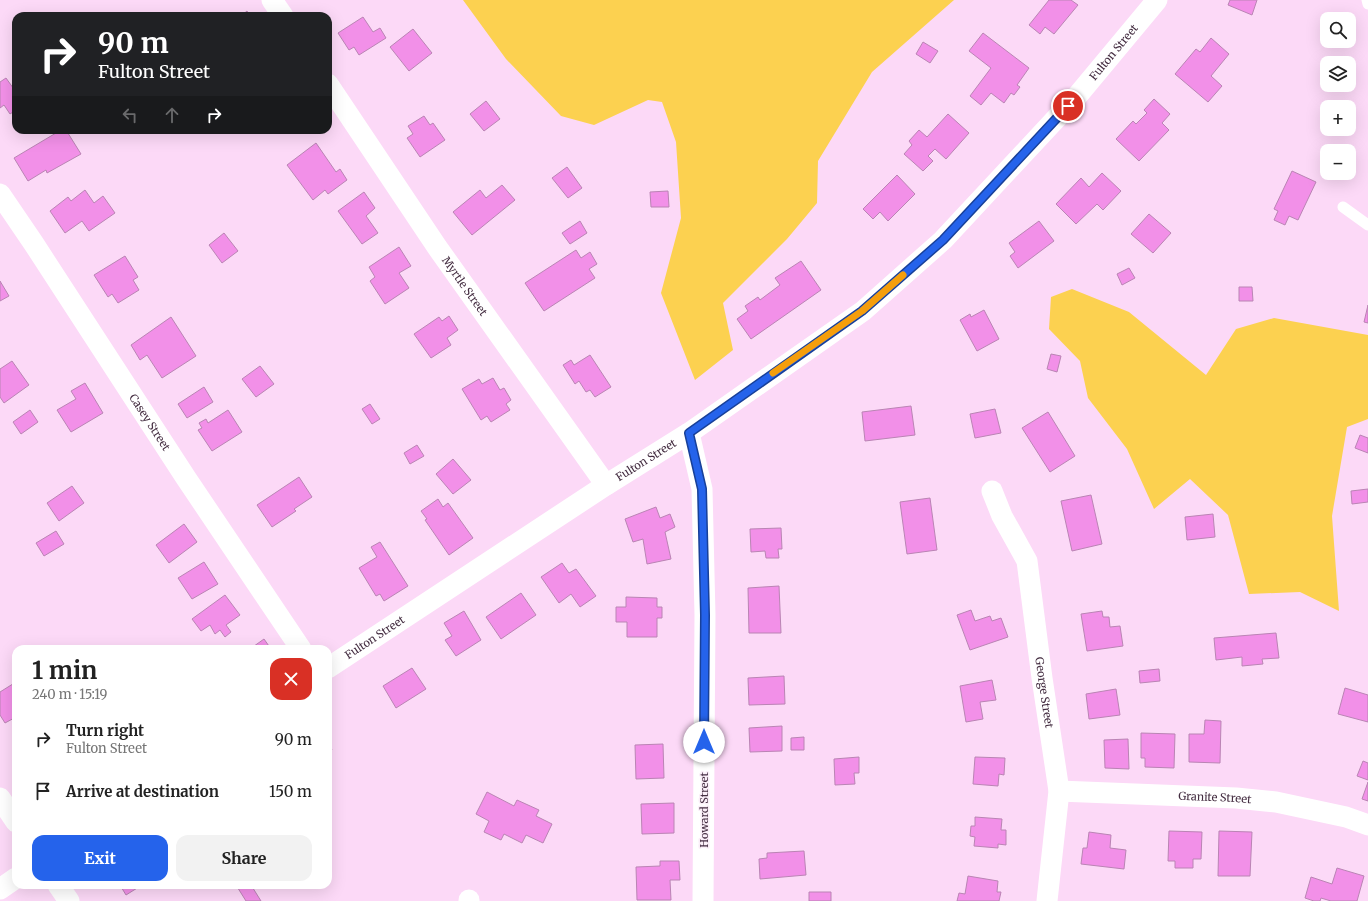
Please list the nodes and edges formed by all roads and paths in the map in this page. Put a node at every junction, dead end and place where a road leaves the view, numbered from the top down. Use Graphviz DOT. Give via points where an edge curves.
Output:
graph roads {
  1 [pos="272,0"];
  2 [pos="1156,0"];
  3 [pos="1367,0"];
  4 [pos="1368,4"];
  5 [pos="280,12"];
  6 [pos="332,90"];
  7 [pos="0,194"];
  8 [pos="1343,207"];
  9 [pos="1368,225"];
  10 [pos="689,433"];
  11 [pos="606,485"];
  12 [pos="992,491"];
  13 [pos="298,645"];
  14 [pos="332,665"];
  15 [pos="1059,791"];
  16 [pos="0,798"];
  17 [pos="12,816"];
  18 [pos="1368,825"];
  19 [pos="12,880"];
  20 [pos="0,888"];
  21 [pos="61,889"];
  22 [pos="69,901"];
  23 [pos="703,901"];
  24 [pos="1047,901"];
  1 -- 5 [label="street"];
  2 -- 10 [label="street, Fulton Street" via="1078,95 943,240 862,311"];
  3 -- 4 [label="lane"];
  6 -- 11 [label="street, Myrtle Street" via="437,248"];
  7 -- 13 [label="street, Casey Street"];
  8 -- 9 [label="lane"];
  10 -- 11 [label="street, Fulton Street"];
  10 -- 23 [label="street, Howard Street" via="702,489 705,615"];
  11 -- 14 [label="street, Fulton Street"];
  12 -- 15 [label="street, George Street" via="1002,516 1027,561"];
  15 -- 18 [label="street, Granite Street" via="1276,802"];
  15 -- 24 [label="street, George Street"];
  16 -- 17 [label="street"];
  19 -- 20 [label="street"];
  21 -- 22 [label="street"];
}
